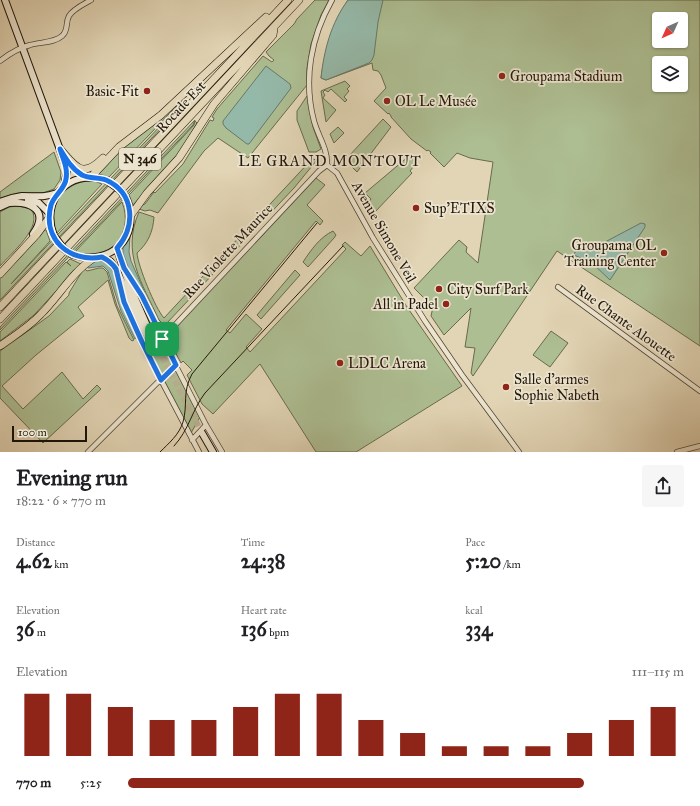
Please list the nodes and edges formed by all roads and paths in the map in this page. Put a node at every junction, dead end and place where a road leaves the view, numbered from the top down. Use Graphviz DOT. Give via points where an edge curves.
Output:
graph roads {
  1 [pos="5,0"];
  2 [pos="91,0"];
  3 [pos="288,0"];
  4 [pos="299,0"];
  5 [pos="332,0"];
  6 [pos="279,10"];
  7 [pos="275,26"];
  8 [pos="22,48"];
  9 [pos="0,61"];
  10 [pos="119,147"];
  11 [pos="60,149"];
  12 [pos="326,165"];
  13 [pos="90,177"];
  14 [pos="64,186"];
  15 [pos="57,193"];
  16 [pos="0,202"];
  17 [pos="9,203"];
  18 [pos="0,207"];
  19 [pos="49,215"];
  20 [pos="131,215"];
  21 [pos="24,248"];
  22 [pos="117,248"];
  23 [pos="102,257"];
  24 [pos="94,258"];
  25 [pos="124,268"];
  26 [pos="116,269"];
  27 [pos="0,274"];
  28 [pos="558,288"];
  29 [pos="0,307"];
  30 [pos="0,319"];
  31 [pos="162,339"];
  32 [pos="0,346"];
  33 [pos="148,354"];
  34 [pos="176,365"];
  35 [pos="161,380"];
  36 [pos="700,391"];
  37 [pos="206,425"];
  38 [pos="192,440"];
  39 [pos="700,446"];
  40 [pos="88,452"];
  41 [pos="199,452"];
  42 [pos="208,452"];
  43 [pos="213,452"];
  44 [pos="222,452"];
  45 [pos="520,452"];
  46 [pos="677,452"];
  1 -- 8 [label="main road"];
  2 -- 8 [label="street" via="69,16 65,33 58,39"];
  3 -- 6 [label="highway, Rocade Est / N 346"];
  4 -- 7 [label="highway, Rocade Est / N 346"];
  5 -- 12 [label="street" via="318,28 309,74 310,105 314,123 326,151"];
  6 -- 10 [label="highway" via="271,13 161,115"];
  6 -- 29 [label="highway, Rocade Est / N 346"];
  7 -- 20 [label="highway" via="273,35 214,104 179,158"];
  7 -- 30 [label="highway, Rocade Est / N 346"];
  8 -- 9 [label="street"];
  8 -- 11 [label="main road"];
  10 -- 11 [label="highway" via="109,152 93,168 85,169 75,166"];
  10 -- 13 [label="highway"];
  11 -- 13 [label="main road" via="76,170"];
  11 -- 14 [label="main road" via="67,171"];
  12 -- 31 [label="street, Rue Violette Maurice"];
  12 -- 45 [label="street, Avenue Simone Veil" via="337,173 373,238 425,321"];
  13 -- 14 [label="main road" via="71,181"];
  13 -- 20 [label="main road, bridge" via="106,180 116,186 126,200"];
  14 -- 15 [label="main road"];
  15 -- 16 [label="main road" via="43,197 21,196"];
  15 -- 19 [label="main road"];
  17 -- 18 [label="main road"];
  17 -- 19 [label="main road" via="20,199 33,200"];
  17 -- 21 [label="main road" via="30,204 38,211 37,228"];
  19 -- 21 [label="highway"];
  19 -- 24 [label="main road, bridge" via="50,227 64,249 73,255"];
  20 -- 22 [label="main road" via="128,233"];
  21 -- 27 [label="highway"];
  22 -- 23 [label="main road"];
  22 -- 25 [label="main road"];
  23 -- 24 [label="main road"];
  23 -- 26 [label="main road" via="110,261"];
  24 -- 32 [label="highway" via="81,268 41,314"];
  25 -- 26 [label="main road" via="153,343"];
  25 -- 31 [label="street" via="142,296"];
  26 -- 33 [label="street" via="124,302"];
  28 -- 36 [label="street, Rue Chante Alouette"];
  31 -- 33 [label="street, Rue Violette Maurice"];
  31 -- 34 [label="street"];
  33 -- 35 [label="street"];
  34 -- 35 [label="street"];
  34 -- 37 [label="street"];
  35 -- 38 [label="street"];
  35 -- 40 [label="street"];
  37 -- 38 [label="street"];
  37 -- 44 [label="street"];
  38 -- 41 [label="street"];
  39 -- 46 [label="street"];
  42 -- 43 [label="main road" via="200,435"];
}
